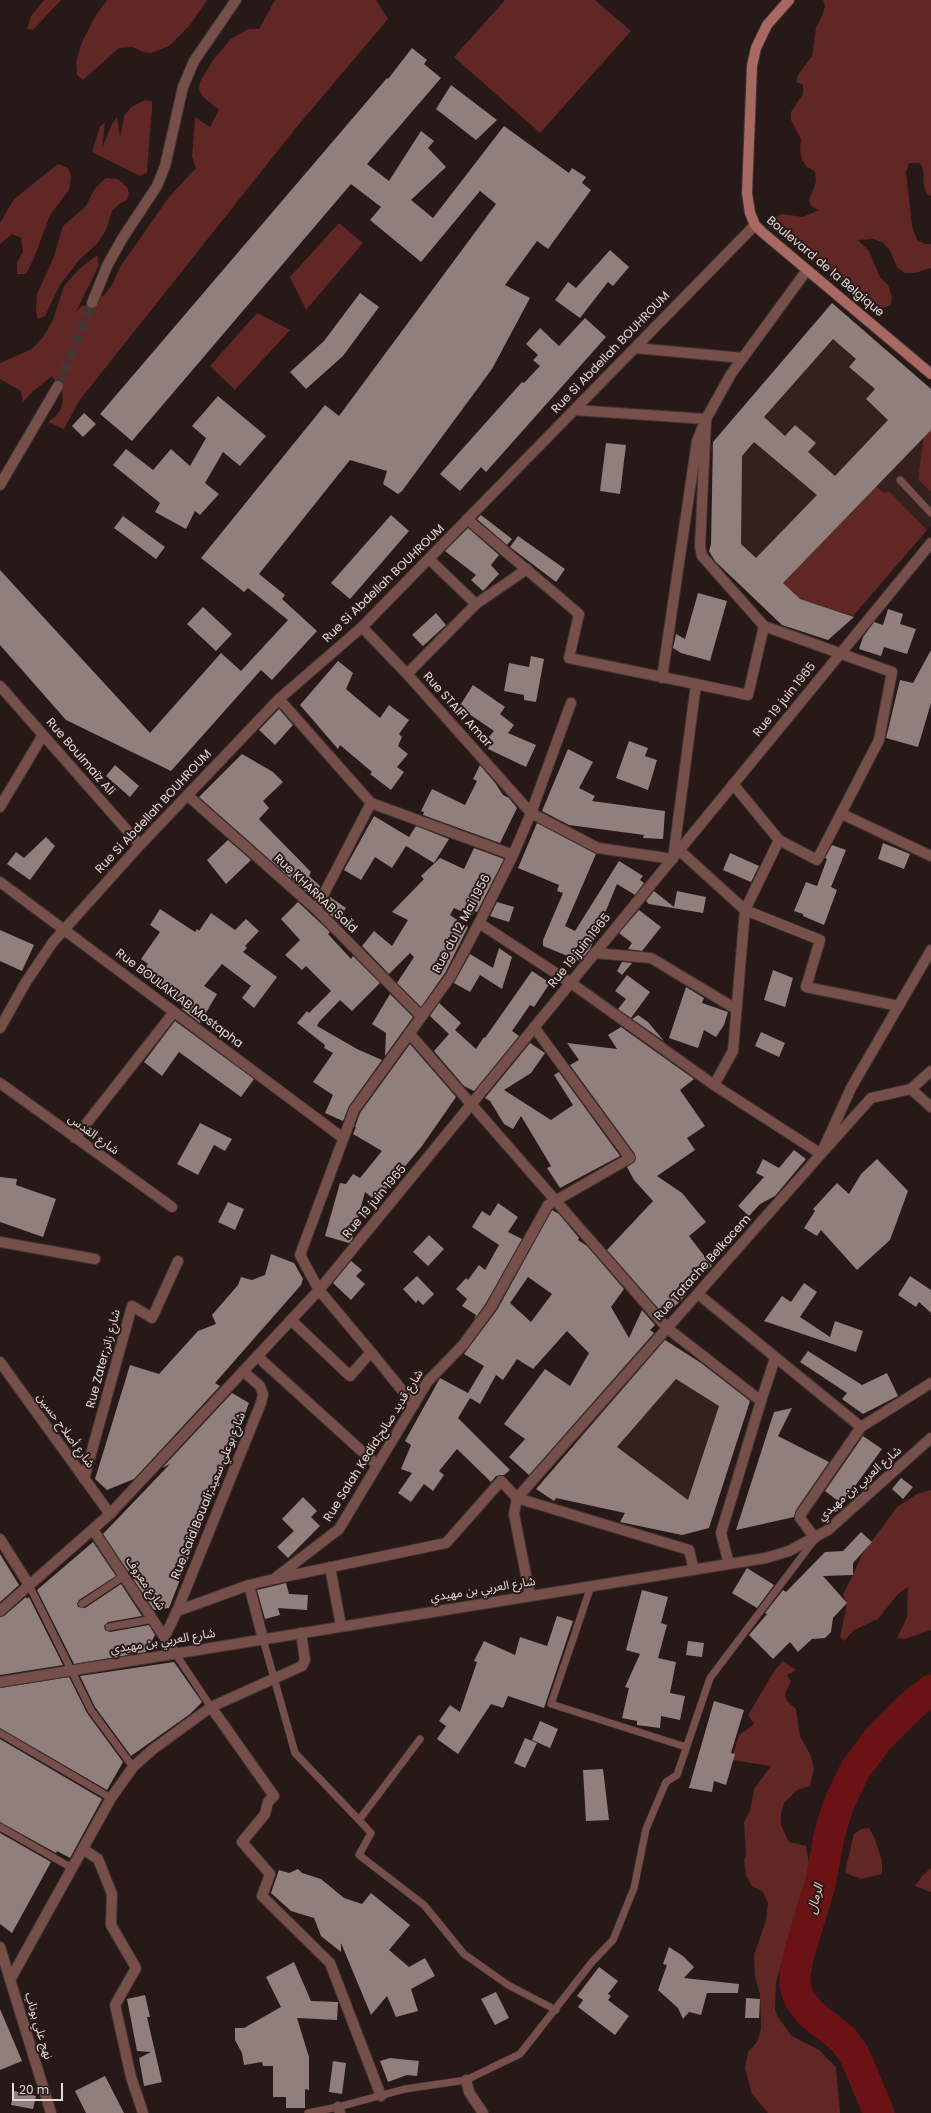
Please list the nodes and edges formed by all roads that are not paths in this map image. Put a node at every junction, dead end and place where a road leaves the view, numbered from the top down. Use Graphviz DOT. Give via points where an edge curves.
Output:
graph roads {
  1 [pos="236,0"];
  2 [pos="789,0"];
  3 [pos="755,224"];
  4 [pos="807,270"];
  5 [pos="92,303"];
  6 [pos="635,348"];
  7 [pos="743,358"];
  8 [pos="931,374"];
  9 [pos="58,386"];
  10 [pos="574,410"];
  11 [pos="706,419"];
  12 [pos="900,480"];
  13 [pos="0,485"];
  14 [pos="931,512"];
  15 [pos="467,519"];
  16 [pos="931,543"];
  17 [pos="429,559"];
  18 [pos="527,569"];
  19 [pos="476,604"];
  20 [pos="764,626"];
  21 [pos="362,627"];
  22 [pos="840,654"];
  23 [pos="407,674"];
  24 [pos="662,678"];
  25 [pos="696,684"];
  26 [pos="0,686"];
  27 [pos="279,699"];
  28 [pos="571,703"];
  29 [pos="43,735"];
  30 [pos="733,784"];
  31 [pos="186,795"];
  32 [pos="371,803"];
  33 [pos="0,807"];
  34 [pos="531,813"];
  35 [pos="842,814"];
  36 [pos="779,840"];
  37 [pos="140,845"];
  38 [pos="679,850"];
  39 [pos="513,855"];
  40 [pos="931,856"];
  41 [pos="673,859"];
  42 [pos="0,882"];
  43 [pos="316,909"];
  44 [pos="745,910"];
  45 [pos="479,923"];
  46 [pos="65,930"];
  47 [pos="931,950"];
  48 [pos="595,953"];
  49 [pos="571,983"];
  50 [pos="899,1006"];
  51 [pos="736,1009"];
  52 [pos="174,1012"];
  53 [pos="421,1016"];
  54 [pos="534,1027"];
  55 [pos="0,1028"];
  56 [pos="409,1033"];
  57 [pos="931,1071"];
  58 [pos="0,1082"];
  59 [pos="714,1086"];
  60 [pos="911,1089"];
  61 [pos="472,1106"];
  62 [pos="931,1107"];
  63 [pos="75,1138"];
  64 [pos="343,1138"];
  65 [pos="821,1154"];
  66 [pos="554,1200"];
  67 [pos="172,1206"];
  68 [pos="0,1242"];
  69 [pos="95,1258"];
  70 [pos="178,1261"];
  71 [pos="319,1290"];
  72 [pos="698,1294"];
  73 [pos="291,1320"];
  74 [pos="667,1328"];
  75 [pos="370,1352"];
  76 [pos="257,1356"];
  77 [pos="775,1358"];
  78 [pos="0,1362"];
  79 [pos="244,1371"];
  80 [pos="931,1384"];
  81 [pos="761,1401"];
  82 [pos="414,1405"];
  83 [pos="861,1428"];
  84 [pos="931,1438"];
  85 [pos="378,1466"];
  86 [pos="84,1480"];
  87 [pos="517,1498"];
  88 [pos="110,1514"];
  89 [pos="93,1530"];
  90 [pos="815,1538"];
  91 [pos="2,1546"];
  92 [pos="729,1564"];
  93 [pos="330,1567"];
  94 [pos="694,1570"];
  95 [pos="124,1576"];
  96 [pos="274,1579"];
  97 [pos="29,1585"];
  98 [pos="249,1585"];
  99 [pos="591,1586"];
  100 [pos="530,1596"];
  101 [pos="82,1604"];
  102 [pos="0,1611"];
  103 [pos="177,1611"];
  104 [pos="154,1619"];
  105 [pos="341,1626"];
  106 [pos="109,1627"];
  107 [pos="300,1633"];
  108 [pos="164,1636"];
  109 [pos="263,1639"];
  110 [pos="175,1653"];
  111 [pos="71,1670"];
  112 [pos="274,1678"];
  113 [pos="0,1682"];
  114 [pos="212,1707"];
  115 [pos="0,1733"];
  116 [pos="420,1739"];
  117 [pos="686,1747"];
  118 [pos="133,1767"];
  119 [pos="111,1798"];
  120 [pos="359,1820"];
  121 [pos="0,1827"];
  122 [pos="83,1849"];
  123 [pos="72,1868"];
  124 [pos="0,1947"];
  125 [pos="10,1980"];
  126 [pos="556,2010"];
  127 [pos="466,2080"];
  128 [pos="381,2096"];
  129 [pos="339,2110"];
  130 [pos="51,2113"];
  131 [pos="143,2113"];
  132 [pos="308,2113"];
  133 [pos="483,2113"];
  1 -- 5 [label="street" via="194,61 183,87 165,166 157,186 107,266"];
  2 -- 3 [label="main road, Boulevard de la Belgique" via="766,25 756,48 752,66 747,193 750,213"];
  3 -- 4 [label="main road, Boulevard de la Belgique"];
  3 -- 6 [label="street, Rue Si Abdellah BOUHROUM"];
  4 -- 7 [label="street"];
  4 -- 8 [label="main road, Boulevard de la Belgique"];
  6 -- 7 [label="street"];
  6 -- 10 [label="street, Rue Si Abdellah BOUHROUM"];
  7 -- 11 [label="street"];
  9 -- 13 [label="street"];
  10 -- 11 [label="street"];
  10 -- 15 [label="street, Rue Si Abdellah BOUHROUM"];
  11 -- 20 [label="street" via="700,546 702,556"];
  11 -- 24 [label="street" via="698,441"];
  12 -- 14 [label="lane"];
  15 -- 17 [label="street, Rue Si Abdellah BOUHROUM"];
  15 -- 18 [label="street"];
  16 -- 22 [label="street, Rue 19 juin 1965"];
  17 -- 19 [label="street"];
  17 -- 21 [label="street, Rue Si Abdellah BOUHROUM"];
  18 -- 19 [label="street"];
  18 -- 24 [label="street" via="580,614 569,658"];
  19 -- 23 [label="street"];
  20 -- 22 [label="street"];
  20 -- 25 [label="street" via="748,695"];
  21 -- 23 [label="street, Rue STAIFI Amar"];
  21 -- 27 [label="street, Rue Si Abdellah BOUHROUM"];
  22 -- 30 [label="street, Rue 19 juin 1965"];
  22 -- 35 [label="street" via="892,672 879,740"];
  23 -- 34 [label="street, Rue STAIFI Amar"];
  24 -- 25 [label="street"];
  25 -- 41 [label="street"];
  26 -- 29 [label="street, Rue Boulmaïz Ali"];
  27 -- 31 [label="street, Rue Si Abdellah BOUHROUM"];
  27 -- 32 [label="street"];
  28 -- 34 [label="street, Rue du 12 Mai 1956"];
  29 -- 33 [label="street"];
  29 -- 37 [label="street, Rue Boulmaïz Ali"];
  30 -- 36 [label="street"];
  30 -- 38 [label="street, Rue 19 juin 1965"];
  31 -- 37 [label="street, Rue Si Abdellah BOUHROUM"];
  31 -- 43 [label="street, Rue KHARRAB SaÏd"];
  32 -- 39 [label="street"];
  32 -- 43 [label="street"];
  34 -- 39 [label="street, Rue du 12 Mai 1956"];
  34 -- 41 [label="street" via="598,848"];
  35 -- 36 [label="street" via="817,860"];
  35 -- 40 [label="street"];
  36 -- 44 [label="street"];
  37 -- 46 [label="street, Rue Si Abdellah BOUHROUM"];
  38 -- 41 [label="street, Rue 19 juin 1965"];
  38 -- 44 [label="street"];
  39 -- 45 [label="street, Rue du 12 Mai 1956"];
  41 -- 48 [label="street, Rue 19 juin 1965"];
  42 -- 46 [label="street, Rue BOULAKLAB Mostapha"];
  43 -- 53 [label="street, Rue KHARRAB SaÏd"];
  44 -- 50 [label="street" via="820,940 806,987"];
  44 -- 51 [label="street"];
  45 -- 49 [label="street"];
  45 -- 53 [label="street, Rue du 12 Mai 1956" via="451,976"];
  46 -- 52 [label="street, Rue BOULAKLAB Mostapha"];
  46 -- 55 [label="street, Rue Si Abdellah BOUHROUM" via="38,964"];
  47 -- 50 [label="street, Rue Tatache Belkacem"];
  48 -- 49 [label="street, Rue 19 juin 1965"];
  48 -- 51 [label="street" via="651,958"];
  49 -- 54 [label="street, Rue 19 juin 1965"];
  49 -- 59 [label="street"];
  50 -- 65 [label="street, Rue Tatache Belkacem" via="851,1088"];
  51 -- 59 [label="street" via="733,1052"];
  52 -- 63 [label="street"];
  52 -- 64 [label="street, Rue BOULAKLAB Mostapha"];
  53 -- 56 [label="street, Rue du 12 Mai 1956"];
  54 -- 61 [label="street, Rue 19 juin 1965"];
  54 -- 66 [label="street, Rue Salah Kedid;شارع قديد صالح" via="630,1158"];
  56 -- 61 [label="street"];
  56 -- 64 [label="street, Rue du 12 Mai 1956" via="357,1103"];
  57 -- 60 [label="street"];
  58 -- 63 [label="street, شارع القدس"];
  59 -- 65 [label="street"];
  60 -- 62 [label="street"];
  60 -- 65 [label="street" via="871,1098"];
  61 -- 66 [label="street"];
  61 -- 71 [label="street, Rue 19 juin 1965"];
  63 -- 67 [label="street, شارع القدس"];
  64 -- 71 [label="street, Rue du 12 Mai 1956" via="300,1255"];
  65 -- 72 [label="street, Rue Tatache Belkacem"];
  66 -- 74 [label="street"];
  66 -- 82 [label="street, Rue Salah Kedid;شارع قديد صالح" via="548,1204 491,1307 463,1345 428,1381"];
  68 -- 69 [label="street"];
  70 -- 86 [label="street, Rue Zater;شارع زاتر" via="152,1318 132,1306"];
  71 -- 73 [label="street, Rue 19 juin 1965"];
  71 -- 75 [label="street, Rue du 12 Mai 1956"];
  72 -- 74 [label="street, Rue Tatache Belkacem"];
  72 -- 77 [label="street"];
  73 -- 75 [label="street" via="350,1376"];
  73 -- 76 [label="street, Rue 19 juin 1965"];
  74 -- 81 [label="street"];
  74 -- 87 [label="street, Rue Tatache Belkacem"];
  75 -- 82 [label="street, Rue du 12 Mai 1956"];
  76 -- 79 [label="street, Rue 19 juin 1965"];
  76 -- 85 [label="street"];
  77 -- 81 [label="street"];
  77 -- 83 [label="street"];
  78 -- 86 [label="street, شارع أصلاح حسين"];
  79 -- 88 [label="street, Rue 19 juin 1965"];
  79 -- 103 [label="street, Rue Saïd Bouali;شارع بوعلي سعيد" via="260,1386 262,1399"];
  80 -- 83 [label="street"];
  81 -- 92 [label="street" via="720,1533"];
  82 -- 85 [label="street, Rue Salah Kedid;شارع قديد صالح"];
  83 -- 90 [label="street" via="800,1518"];
  84 -- 90 [label="street, شارع العربي بن مهيدي" via="840,1521"];
  85 -- 96 [label="street, Rue Salah Kedid;شارع قديد صالح" via="339,1529"];
  86 -- 88 [label="street, شارع أصلاح حسين"];
  87 -- 93 [label="street" via="501,1481 446,1543"];
  87 -- 94 [label="street" via="689,1550"];
  87 -- 100 [label="street" via="514,1514"];
  88 -- 89 [label="street, Rue 19 juin 1965"];
  89 -- 95 [label="street, شارع معروف"];
  89 -- 97 [label="street, Rue 19 juin 1965"];
  90 -- 92 [label="street, شارع العربي بن مهيدي" via="789,1551 766,1558"];
  90 -- 117 [label="lane" via="710,1678"];
  91 -- 97 [label="street"];
  92 -- 94 [label="street, شارع العربي بن مهيدي"];
  93 -- 96 [label="street"];
  93 -- 105 [label="street"];
  94 -- 99 [label="street, شارع العربي بن مهيدي"];
  95 -- 101 [label="lane"];
  95 -- 104 [label="street, شارع معروف"];
  96 -- 98 [label="street"];
  97 -- 102 [label="street, Rue 19 juin 1965"];
  97 -- 111 [label="lane"];
  98 -- 103 [label="street"];
  98 -- 109 [label="street"];
  99 -- 100 [label="street, شارع العربي بن مهيدي"];
  99 -- 117 [label="lane" via="551,1704"];
  100 -- 105 [label="street, شارع العربي بن مهيدي"];
  103 -- 108 [label="street, Rue Saïd Bouali;شارع بوعلي سعيد"];
  104 -- 106 [label="lane"];
  104 -- 108 [label="street, شارع معروف"];
  105 -- 107 [label="street, شارع العربي بن مهيدي"];
  107 -- 109 [label="street, شارع العربي بن مهيدي"];
  107 -- 112 [label="street" via="304,1663 299,1668"];
  108 -- 110 [label="street, شارع معروف"];
  109 -- 110 [label="street, شارع العربي بن مهيدي"];
  109 -- 112 [label="lane"];
  110 -- 111 [label="street, شارع العربي بن مهيدي"];
  110 -- 114 [label="lane"];
  111 -- 113 [label="street, شارع العربي بن مهيدي"];
  111 -- 118 [label="lane" via="91,1710"];
  112 -- 114 [label="street"];
  112 -- 120 [label="lane" via="295,1753"];
  114 -- 118 [label="street" via="152,1750"];
  114 -- 128 [label="street" via="274,1796 268,1802 265,1814 242,1842 270,1874 262,1896 330,1963"];
  115 -- 119 [label="lane"];
  116 -- 120 [label="lane"];
  117 -- 126 [label="lane" via="677,1774 666,1782 646,1829 634,1888 613,1940 592,1962"];
  118 -- 119 [label="street"];
  119 -- 122 [label="street"];
  120 -- 126 [label="lane" via="370,1833 359,1855 424,1905 464,1954 508,1985"];
  121 -- 123 [label="lane"];
  122 -- 123 [label="street"];
  122 -- 131 [label="street" via="98,1859 112,1894 111,1925 136,1968 115,2005 131,2077"];
  123 -- 125 [label="street"];
  124 -- 125 [label="street, نهج علي بوناب"];
  125 -- 130 [label="street, نهج علي بوناب"];
  126 -- 127 [label="lane" via="520,2054"];
  127 -- 128 [label="lane" via="405,2089"];
  127 -- 133 [label="street" via="469,2092"];
  128 -- 129 [label="lane"];
  129 -- 132 [label="lane"];
}
